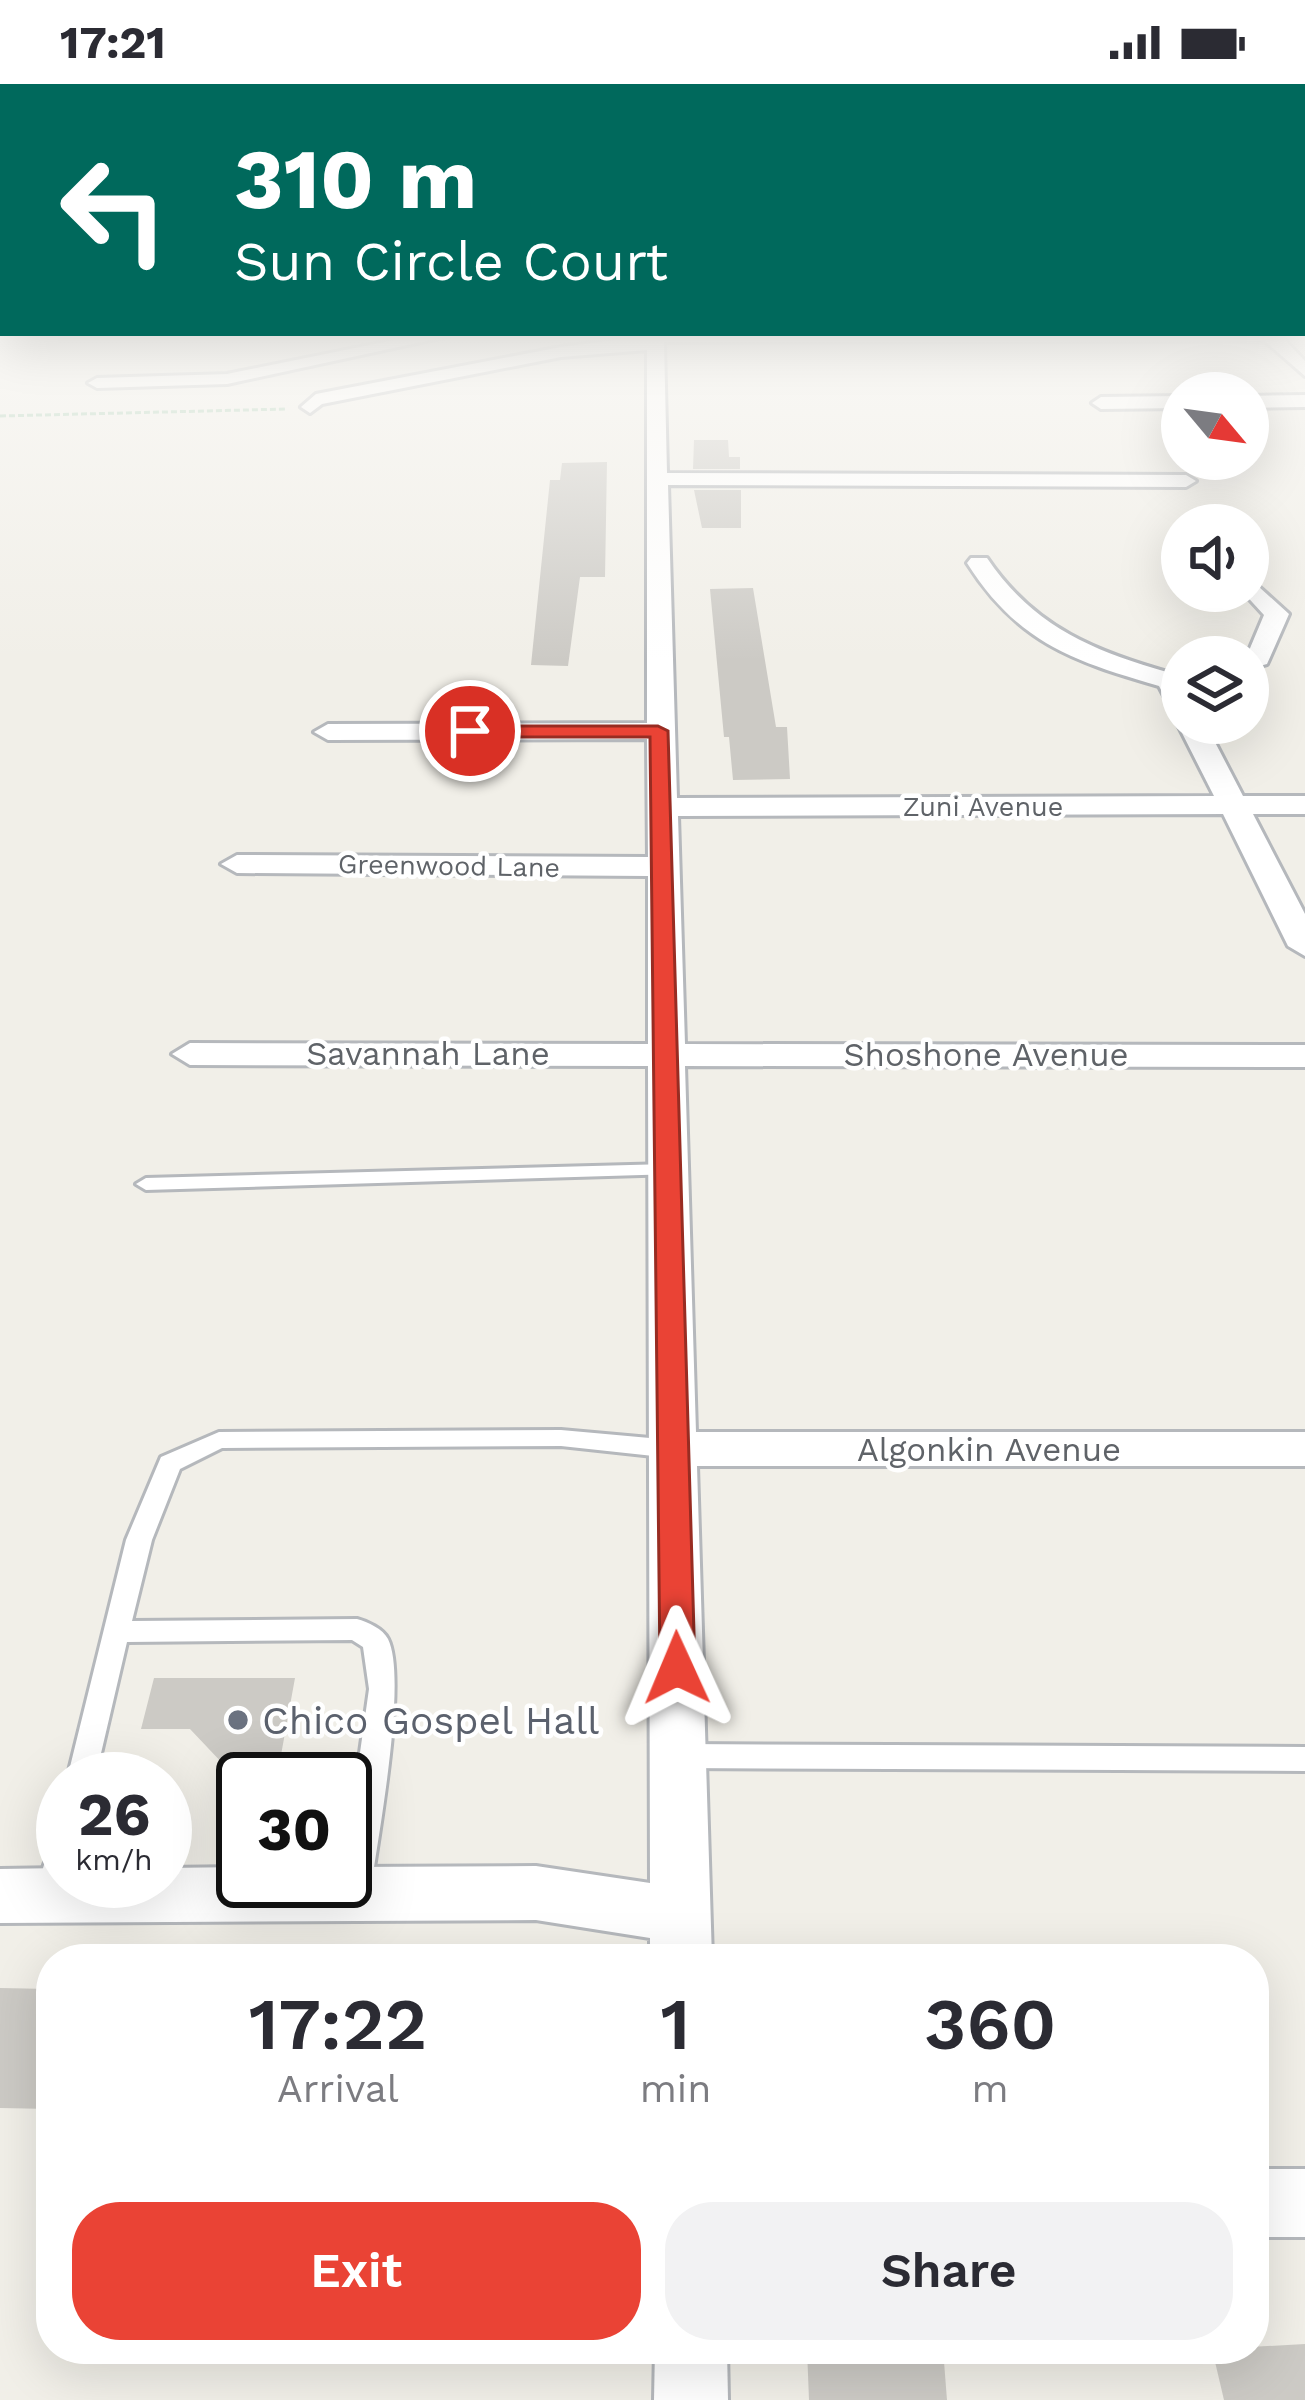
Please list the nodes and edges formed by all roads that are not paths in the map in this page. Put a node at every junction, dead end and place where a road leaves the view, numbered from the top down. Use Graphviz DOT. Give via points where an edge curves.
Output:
graph roads {
  1 [pos="656,444"];
  2 [pos="656,479"];
  3 [pos="1186,481"];
  4 [pos="979,563"];
  5 [pos="1269,606"];
  6 [pos="1268,636"];
  7 [pos="1161,682"];
  8 [pos="658,731"];
  9 [pos="328,732"];
  10 [pos="1202,744"];
  11 [pos="1305,805"];
  12 [pos="1233,806"];
  13 [pos="660,807"];
  14 [pos="236,864"];
  15 [pos="661,868"];
  16 [pos="1305,946"];
  17 [pos="666,1053"];
  18 [pos="190,1054"];
  19 [pos="1305,1056"];
  20 [pos="668,1170"];
  21 [pos="146,1184"];
  22 [pos="673,1449"];
  23 [pos="1305,1449"];
  24 [pos="116,1632"];
  25 [pos="87,1752"];
  26 [pos="679,1756"];
  27 [pos="1305,1759"];
  28 [pos="372,1770"];
  29 [pos="372,1894"];
  30 [pos="680,1937"];
  31 [pos="1269,2203"];
  32 [pos="1305,2203"];
  33 [pos="691,2364"];
  34 [pos="691,2400"];
  1 -- 2 [label="street"];
  2 -- 3 [label="street"];
  2 -- 8 [label="street"];
  4 -- 7 [label="street" via="998,598 1038,632"];
  5 -- 6 [label="street" via="1277,614"];
  8 -- 9 [label="street"];
  8 -- 13 [label="street"];
  10 -- 12 [label="street"];
  11 -- 12 [label="street, Zuni Avenue"];
  12 -- 13 [label="street, Zuni Avenue"];
  12 -- 16 [label="street"];
  13 -- 15 [label="street"];
  14 -- 15 [label="street, Greenwood Lane"];
  15 -- 17 [label="street"];
  17 -- 18 [label="street, Savannah Lane"];
  17 -- 19 [label="street, Shoshone Avenue"];
  17 -- 20 [label="street"];
  20 -- 21 [label="lane"];
  20 -- 22 [label="street"];
  22 -- 23 [label="street, Algonkin Avenue"];
  22 -- 24 [label="lane" via="561,1438 219,1440 170,1463 139,1540"];
  22 -- 26 [label="street"];
  24 -- 25 [label="lane"];
  24 -- 28 [label="lane" via="357,1629 376,1642 383,1689"];
  26 -- 27 [label="lane"];
  26 -- 30 [label="street"];
  29 -- 30 [label="street" via="536,1893"];
  31 -- 32 [label="street"];
  33 -- 34 [label="street"];
}
